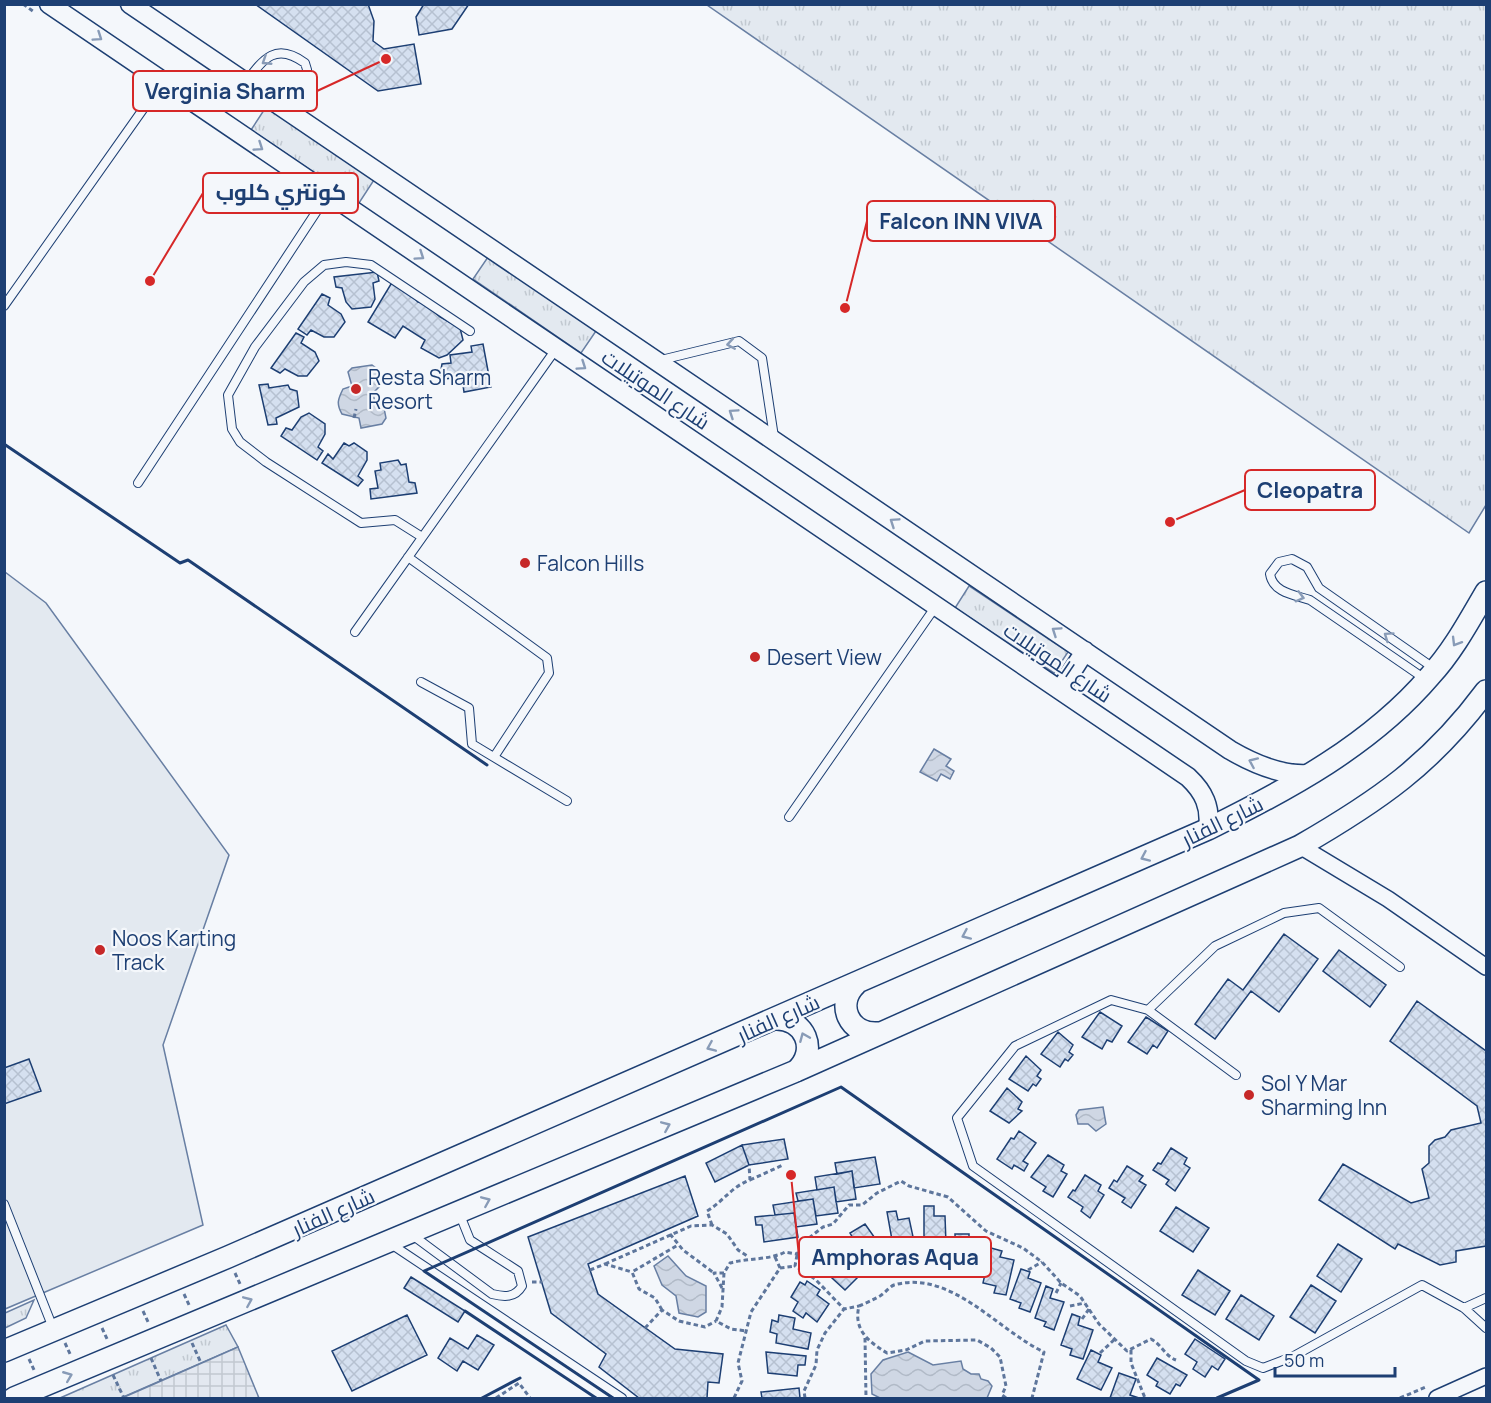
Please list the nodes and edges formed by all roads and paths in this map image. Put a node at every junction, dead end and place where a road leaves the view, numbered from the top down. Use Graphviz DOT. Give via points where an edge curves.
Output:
graph roads {
  1 [pos="130,4"];
  2 [pos="57,7"];
  3 [pos="163,81"];
  4 [pos="245,82"];
  5 [pos="289,113"];
  6 [pos="328,194"];
  7 [pos="4,306"];
  8 [pos="470,331"];
  9 [pos="556,349"];
  10 [pos="657,361"];
  11 [pos="357,409"];
  12 [pos="354,418"];
  13 [pos="775,441"];
  14 [pos="138,483"];
  15 [pos="422,537"];
  16 [pos="408,557"];
  17 [pos="1486,592"];
  18 [pos="936,606"];
  19 [pos="355,632"];
  20 [pos="1085,651"];
  21 [pos="1431,675"];
  22 [pos="421,682"];
  23 [pos="1060,690"];
  24 [pos="1486,691"];
  25 [pos="494,757"];
  26 [pos="1309,774"];
  27 [pos="567,801"];
  28 [pos="789,817"];
  29 [pos="1208,829"];
  30 [pos="1300,846"];
  31 [pos="1400,967"];
  32 [pos="1486,967"];
  33 [pos="856,984"];
  34 [pos="1148,1010"];
  35 [pos="774,1019"];
  36 [pos="878,1033"];
  37 [pos="796,1071"];
  38 [pos="1236,1075"];
  39 [pos="749,1165"];
  40 [pos="783,1165"];
  41 [pos="750,1180"];
  42 [pos="4,1204"];
  43 [pos="459,1212"];
  44 [pos="712,1225"];
  45 [pos="410,1233"];
  46 [pos="670,1234"];
  47 [pos="387,1242"];
  48 [pos="678,1245"];
  49 [pos="797,1254"];
  50 [pos="228,1257"];
  51 [pos="749,1257"];
  52 [pos="775,1257"];
  53 [pos="1042,1262"];
  54 [pos="605,1264"];
  55 [pos="795,1266"];
  56 [pos="780,1268"];
  57 [pos="590,1270"];
  58 [pos="1028,1270"];
  59 [pos="632,1272"];
  60 [pos="714,1273"];
  61 [pos="724,1273"];
  62 [pos="177,1278"];
  63 [pos="1061,1283"];
  64 [pos="722,1288"];
  65 [pos="1056,1293"];
  66 [pos="136,1295"];
  67 [pos="1486,1298"];
  68 [pos="248,1301"];
  69 [pos="1085,1303"];
  70 [pos="859,1306"];
  71 [pos="1070,1306"];
  72 [pos="1464,1308"];
  73 [pos="844,1309"];
  74 [pos="1089,1309"];
  75 [pos="662,1310"];
  76 [pos="96,1312"];
  77 [pos="1082,1318"];
  78 [pos="717,1321"];
  79 [pos="645,1328"];
  80 [pos="56,1329"];
  81 [pos="193,1329"];
  82 [pos="1486,1329"];
  83 [pos="747,1331"];
  84 [pos="865,1338"];
  85 [pos="1115,1339"];
  86 [pos="14,1347"];
  87 [pos="152,1347"];
  88 [pos="1131,1350"];
  89 [pos="1100,1353"];
  90 [pos="1176,1360"];
  91 [pos="201,1363"];
  92 [pos="113,1364"];
  93 [pos="78,1372"];
  94 [pos="1486,1376"];
  95 [pos="161,1381"];
  96 [pos="41,1387"];
  97 [pos="14,1398"];
  98 [pos="123,1398"];
  99 [pos="496,1398"];
  100 [pos="530,1398"];
  101 [pos="622,1398"];
  102 [pos="734,1398"];
  103 [pos="805,1398"];
  104 [pos="866,1398"];
  105 [pos="1006,1398"];
  106 [pos="1032,1398"];
  107 [pos="1145,1398"];
  108 [pos="1437,1398"];
  1 -- 4 [label="street, شارع الموتيلات"];
  2 -- 3 [label="street, شارع الموتيلات, one-way"];
  3 -- 6 [label="street, شارع الموتيلات, one-way"];
  3 -- 7 [label="lane"];
  4 -- 5 [label="street, شارع الموتيلات"];
  5 -- 4 [label="lane, one-way" via="304,93 308,79 305,63 292,53 282,52 261,62"];
  5 -- 10 [label="street, شارع الموتيلات"];
  6 -- 9 [label="street, شارع الموتيلات, one-way"];
  6 -- 14 [label="lane"];
  8 -- 15 [label="lane" via="371,265 324,265 303,282 255,347 228,395 228,415 240,442 266,462 361,523 395,520"];
  9 -- 15 [label="lane"];
  9 -- 18 [label="street, شارع الموتيلات, one-way"];
  13 -- 10 [label="street, شارع الموتيلات, one-way"];
  13 -- 10 [label="lane, one-way" via="762,358 739,341"];
  11 -- 12 [label="path"];
  20 -- 13 [label="street, شارع الموتيلات, one-way"];
  15 -- 16 [label="lane"];
  16 -- 19 [label="lane"];
  16 -- 25 [label="lane" via="547,657 549,673"];
  17 -- 21 [label="main road, شارع الفنار, one-way" via="1450,652"];
  18 -- 23 [label="street, شارع الموتيلات"];
  18 -- 28 [label="lane"];
  20 -- 23 [label="street"];
  26 -- 20 [label="street, شارع الموتيلات, one-way" via="1281,772 1246,759"];
  21 -- 21 [label="lane, one-way" via="1319,588 1307,567 1292,560 1279,562 1270,574 1275,585 1289,594 1310,600"];
  21 -- 26 [label="main road, شارع الفنار" via="1362,741"];
  22 -- 25 [label="lane" via="469,708 472,744"];
  23 -- 29 [label="street, شارع الموتيلات" via="1196,784 1207,803"];
  24 -- 30 [label="main road" via="1448,740 1408,776"];
  25 -- 27 [label="lane"];
  26 -- 29 [label="main road, شارع الفنار"];
  29 -- 33 [label="main road, شارع الفنار, one-way"];
  30 -- 32 [label="street" via="1388,899"];
  30 -- 36 [label="main road"];
  31 -- 34 [label="lane" via="1319,908 1284,913 1215,946"];
  33 -- 35 [label="main road, شارع الفنار"];
  33 -- 36 [label="main road" via="845,1002 847,1017 857,1029"];
  34 -- 38 [label="lane"];
  34 -- 72 [label="lane" via="1111,1000 1015,1046 957,1118 973,1166 1246,1360 1263,1368 1292,1358 1422,1285"];
  37 -- 35 [label="main road, one-way" via="808,1052 806,1037 790,1021"];
  35 -- 50 [label="main road, شارع الفنار, one-way"];
  36 -- 37 [label="main road"];
  43 -- 37 [label="main road, one-way"];
  39 -- 41 [label="path"];
  40 -- 41 [label="path"];
  41 -- 44 [label="path" via="734,1185 724,1201 708,1211"];
  42 -- 80 [label="lane"];
  43 -- 45 [label="main road"];
  43 -- 45 [label="lane" via="470,1240 518,1271 522,1286 517,1293 506,1297 492,1294"];
  44 -- 46 [label="path" via="691,1226"];
  44 -- 51 [label="path" via="727,1234 738,1250"];
  45 -- 47 [label="main road"];
  46 -- 48 [label="path"];
  46 -- 54 [label="path"];
  68 -- 47 [label="main road, one-way"];
  47 -- 101 [label="lane"];
  48 -- 59 [label="path"];
  48 -- 60 [label="path"];
  49 -- 52 [label="path" via="784,1252"];
  49 -- 53 [label="path" via="805,1240 833,1224 849,1205 862,1205 901,1181 948,1197 986,1232 1023,1248"];
  49 -- 55 [label="path"];
  50 -- 62 [label="main road, شارع الفنار"];
  50 -- 68 [label="path"];
  51 -- 52 [label="path"];
  51 -- 61 [label="path" via="730,1263"];
  52 -- 56 [label="path"];
  53 -- 58 [label="path"];
  53 -- 63 [label="path"];
  54 -- 57 [label="path"];
  54 -- 59 [label="path"];
  55 -- 56 [label="path"];
  55 -- 73 [label="path" via="815,1279"];
  56 -- 83 [label="path" via="751,1312"];
  59 -- 75 [label="path" via="639,1289 655,1298"];
  60 -- 61 [label="path"];
  60 -- 64 [label="path"];
  61 -- 64 [label="path"];
  62 -- 66 [label="main road, شارع الفنار"];
  62 -- 81 [label="path"];
  63 -- 65 [label="path"];
  63 -- 69 [label="path"];
  64 -- 78 [label="path"];
  66 -- 76 [label="main road, شارع الفنار"];
  66 -- 87 [label="path"];
  67 -- 72 [label="lane"];
  68 -- 81 [label="main road"];
  69 -- 71 [label="path"];
  69 -- 74 [label="path"];
  70 -- 73 [label="path"];
  70 -- 84 [label="path" via="859,1324"];
  70 -- 106 [label="path" via="892,1285 925,1283 943,1287 980,1307 989,1318 1044,1352"];
  72 -- 82 [label="lane"];
  73 -- 103 [label="path" via="817,1350"];
  74 -- 77 [label="path"];
  74 -- 85 [label="path"];
  75 -- 78 [label="path" via="679,1320 705,1327"];
  75 -- 79 [label="path"];
  76 -- 80 [label="main road, شارع الفنار"];
  76 -- 92 [label="path"];
  78 -- 83 [label="path" via="731,1329"];
  80 -- 86 [label="main road, شارع الفنار"];
  80 -- 93 [label="path"];
  81 -- 87 [label="main road"];
  81 -- 91 [label="path"];
  83 -- 102 [label="path" via="738,1363 742,1381"];
  84 -- 104 [label="path"];
  84 -- 105 [label="path" via="887,1353 932,1340 977,1340 1000,1357 1006,1386 1002,1395"];
  85 -- 88 [label="path" via="1127,1351"];
  85 -- 89 [label="path"];
  86 -- 96 [label="path"];
  87 -- 92 [label="main road"];
  87 -- 95 [label="path"];
  88 -- 90 [label="path" via="1151,1339"];
  88 -- 107 [label="path" via="1131,1363"];
  92 -- 93 [label="main road"];
  92 -- 98 [label="path"];
  96 -- 93 [label="main road, one-way"];
  94 -- 108 [label="street"];
  96 -- 97 [label="main road"];
  99 -- 100 [label="path" via="519,1383"];
}
